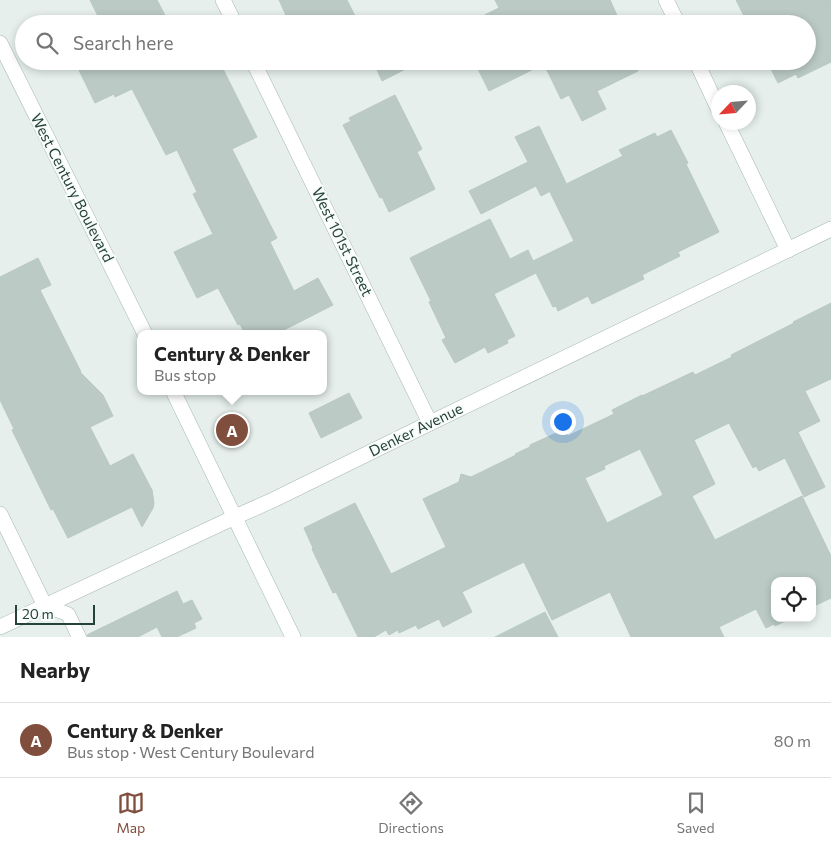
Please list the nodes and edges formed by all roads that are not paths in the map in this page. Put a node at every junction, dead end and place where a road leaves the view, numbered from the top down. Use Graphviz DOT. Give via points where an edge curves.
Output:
graph roads {
  1 [pos="223,0"];
  2 [pos="666,0"];
  3 [pos="230,15"];
  4 [pos="674,15"];
  5 [pos="0,43"];
  6 [pos="257,70"];
  7 [pos="700,70"];
  8 [pos="711,93"];
  9 [pos="730,130"];
  10 [pos="831,229"];
  11 [pos="788,250"];
  12 [pos="143,330"];
  13 [pos="176,395"];
  14 [pos="430,423"];
  15 [pos="0,514"];
  16 [pos="235,517"];
  17 [pos="45,606"];
  18 [pos="0,627"];
  19 [pos="79,637"];
  20 [pos="293,637"];
  1 -- 3 [label="street"];
  2 -- 4 [label="street"];
  5 -- 12 [label="street, West Century Boulevard"];
  6 -- 14 [label="street, West 101st Street"];
  7 -- 8 [label="street"];
  9 -- 11 [label="street"];
  10 -- 11 [label="street, Denker Avenue"];
  11 -- 14 [label="street, Denker Avenue"];
  13 -- 16 [label="street"];
  14 -- 16 [label="street, Denker Avenue"];
  15 -- 17 [label="street"];
  16 -- 17 [label="street, Denker Avenue"];
  16 -- 20 [label="street"];
  17 -- 18 [label="street, Denker Avenue"];
  17 -- 19 [label="lane" via="68,614"];
}
